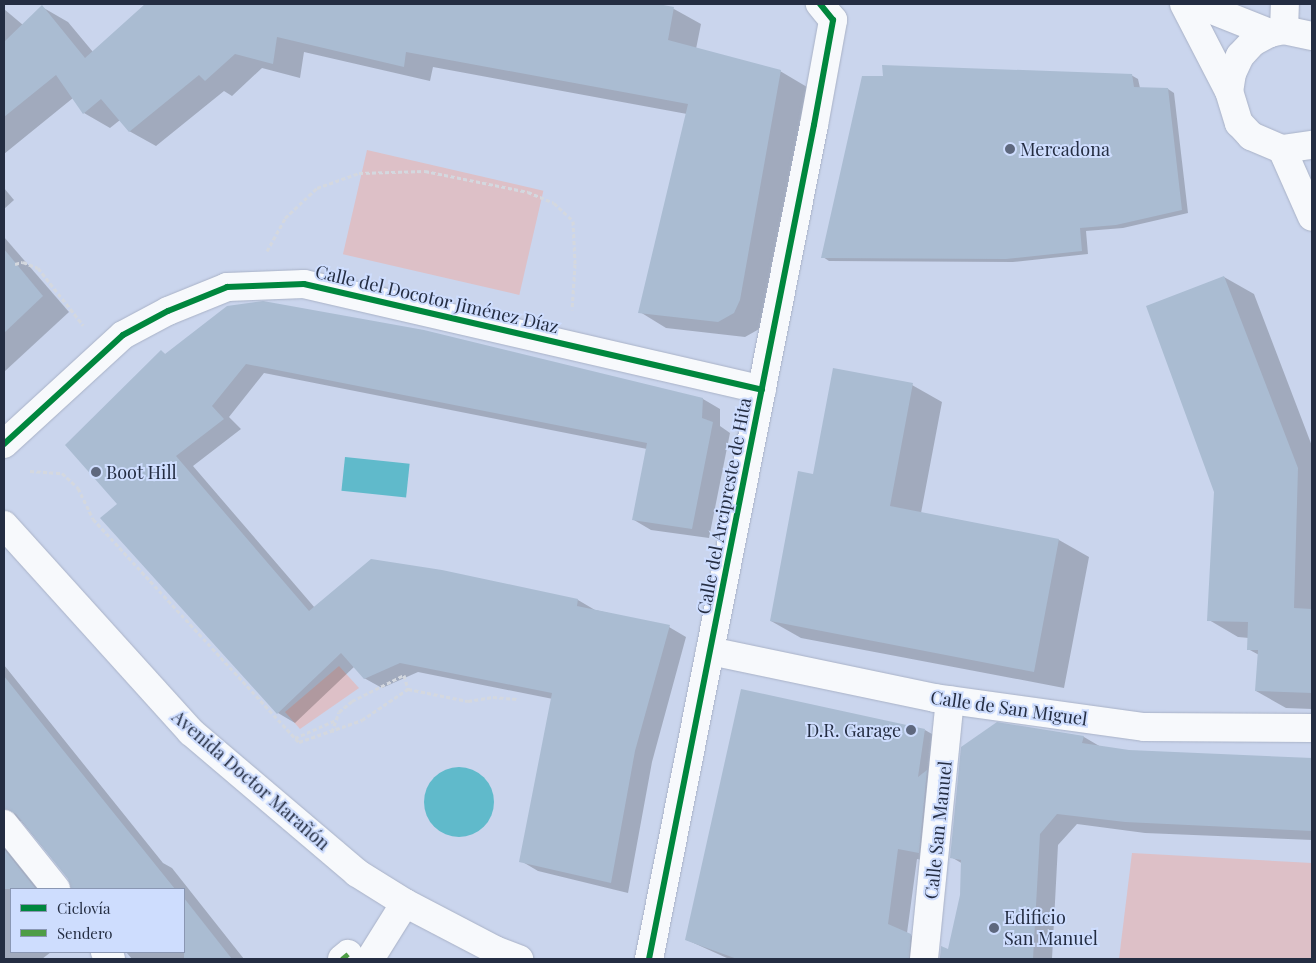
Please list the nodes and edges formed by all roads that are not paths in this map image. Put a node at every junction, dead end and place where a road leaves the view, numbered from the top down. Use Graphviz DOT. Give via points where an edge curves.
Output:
graph roads {
  1 [pos="820,4"];
  2 [pos="1184,4"];
  3 [pos="1197,4"];
  4 [pos="1285,4"];
  5 [pos="1277,32"];
  6 [pos="1312,36"];
  7 [pos="1229,91"];
  8 [pos="1312,145"];
  9 [pos="1282,149"];
  10 [pos="1312,217"];
  11 [pos="762,390"];
  12 [pos="4,444"];
  13 [pos="4,525"];
  14 [pos="710,651"];
  15 [pos="950,700"];
  16 [pos="1312,728"];
  17 [pos="4,824"];
  18 [pos="55,888"];
  19 [pos="404,902"];
  20 [pos="353,958"];
  21 [pos="519,959"];
  22 [pos="649,959"];
  23 [pos="924,959"];
  1 -- 11 [label="street, Calle del Arcipreste de Hita" via="832,20"];
  2 -- 7 [label="street"];
  3 -- 5 [label="street"];
  4 -- 5 [label="street"];
  5 -- 6 [label="street"];
  5 -- 7 [label="street" via="1253,42 1240,56 1232,73"];
  7 -- 9 [label="street" via="1240,123 1251,136"];
  8 -- 9 [label="street"];
  9 -- 10 [label="street"];
  11 -- 12 [label="street, Calle del Docotor Jiménez Díaz" via="304,284 227,287 168,311 123,335"];
  11 -- 14 [label="street, Calle del Arcipreste de Hita"];
  13 -- 19 [label="street, Avenida Doctor Marañón" via="191,732 357,873"];
  14 -- 15 [label="street, Calle de San Miguel"];
  14 -- 22 [label="street, Calle del Arcipreste de Hita"];
  15 -- 16 [label="street, Calle de San Miguel" via="1144,727"];
  15 -- 23 [label="street, Calle San Manuel"];
  17 -- 18 [label="street"];
  19 -- 20 [label="street"];
  19 -- 21 [label="street, Avenida Doctor Marañón" via="495,950"];
}
